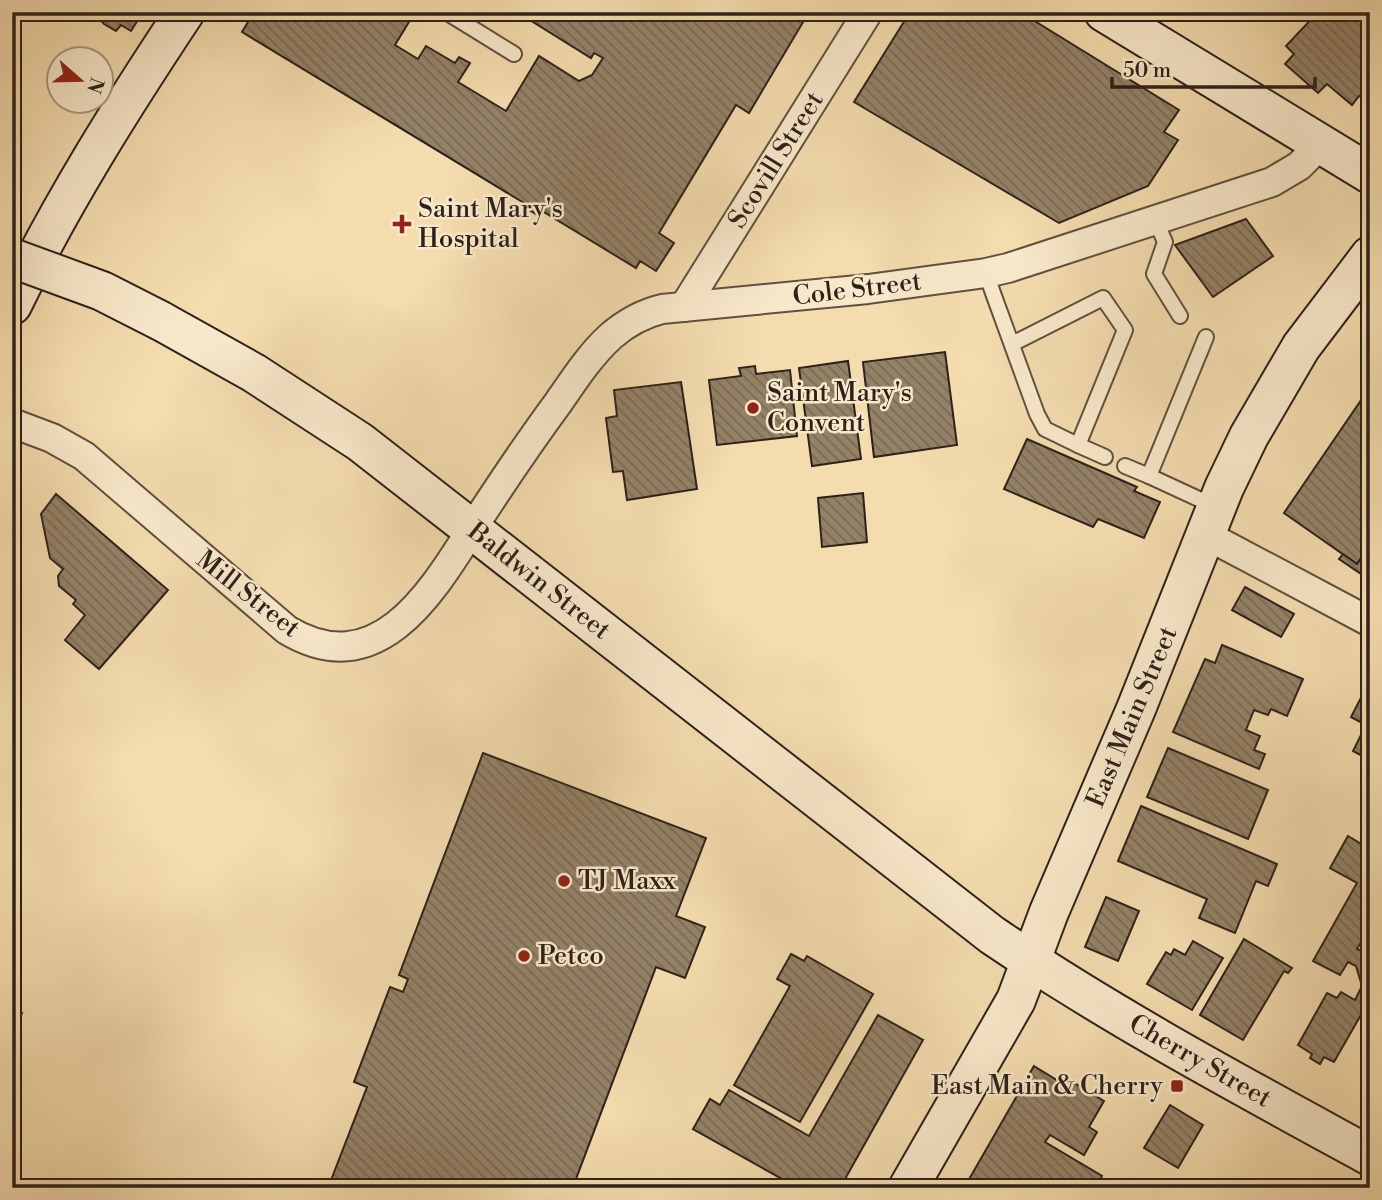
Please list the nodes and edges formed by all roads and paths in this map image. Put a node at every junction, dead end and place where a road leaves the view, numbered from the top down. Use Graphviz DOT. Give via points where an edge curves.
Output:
graph roads {
  1 [pos="185,12"];
  2 [pos="446,12"];
  3 [pos="868,12"];
  4 [pos="1104,12"];
  5 [pos="514,54"];
  6 [pos="1321,144"];
  7 [pos="1370,174"];
  8 [pos="1155,219"];
  9 [pos="1370,256"];
  10 [pos="12,258"];
  11 [pos="986,273"];
  12 [pos="12,305"];
  13 [pos="684,307"];
  14 [pos="1180,316"];
  15 [pos="1206,337"];
  16 [pos="1012,344"];
  17 [pos="12,423"];
  18 [pos="1078,445"];
  19 [pos="1105,457"];
  20 [pos="1125,466"];
  21 [pos="1149,476"];
  22 [pos="1211,521"];
  23 [pos="473,529"];
  24 [pos="1370,622"];
  25 [pos="1031,962"];
  26 [pos="1370,1156"];
  27 [pos="908,1188"];
  1 -- 12 [label="main road" via="93,153"];
  2 -- 5 [label="lane"];
  3 -- 13 [label="street, Scovill Street"];
  4 -- 6 [label="main road"];
  6 -- 7 [label="main road"];
  6 -- 8 [label="street, Cole Street" via="1299,166 1272,182"];
  8 -- 11 [label="street, Cole Street"];
  8 -- 14 [label="lane" via="1165,242 1154,274"];
  9 -- 22 [label="main road, East Main Street" via="1274,389"];
  10 -- 23 [label="main road, Baldwin Street, bridge" via="102,291 254,373 360,442"];
  11 -- 13 [label="street, Cole Street"];
  11 -- 16 [label="lane"];
  13 -- 23 [label="street, Cole Street" via="650,312 609,338 571,384"];
  15 -- 21 [label="lane"];
  16 -- 18 [label="lane" via="1045,429"];
  16 -- 18 [label="lane" via="1103,298 1125,330"];
  17 -- 23 [label="street, Mill Street" via="84,456 262,610 313,643 358,643 397,625 430,593"];
  18 -- 19 [label="lane"];
  20 -- 21 [label="lane"];
  21 -- 22 [label="lane"];
  22 -- 24 [label="street"];
  22 -- 25 [label="main road, East Main Street"];
  23 -- 25 [label="main road, Baldwin Street" via="954,907"];
  25 -- 26 [label="main road, Cherry Street"];
  25 -- 27 [label="main road, East Main Street" via="1007,1018"];
}
